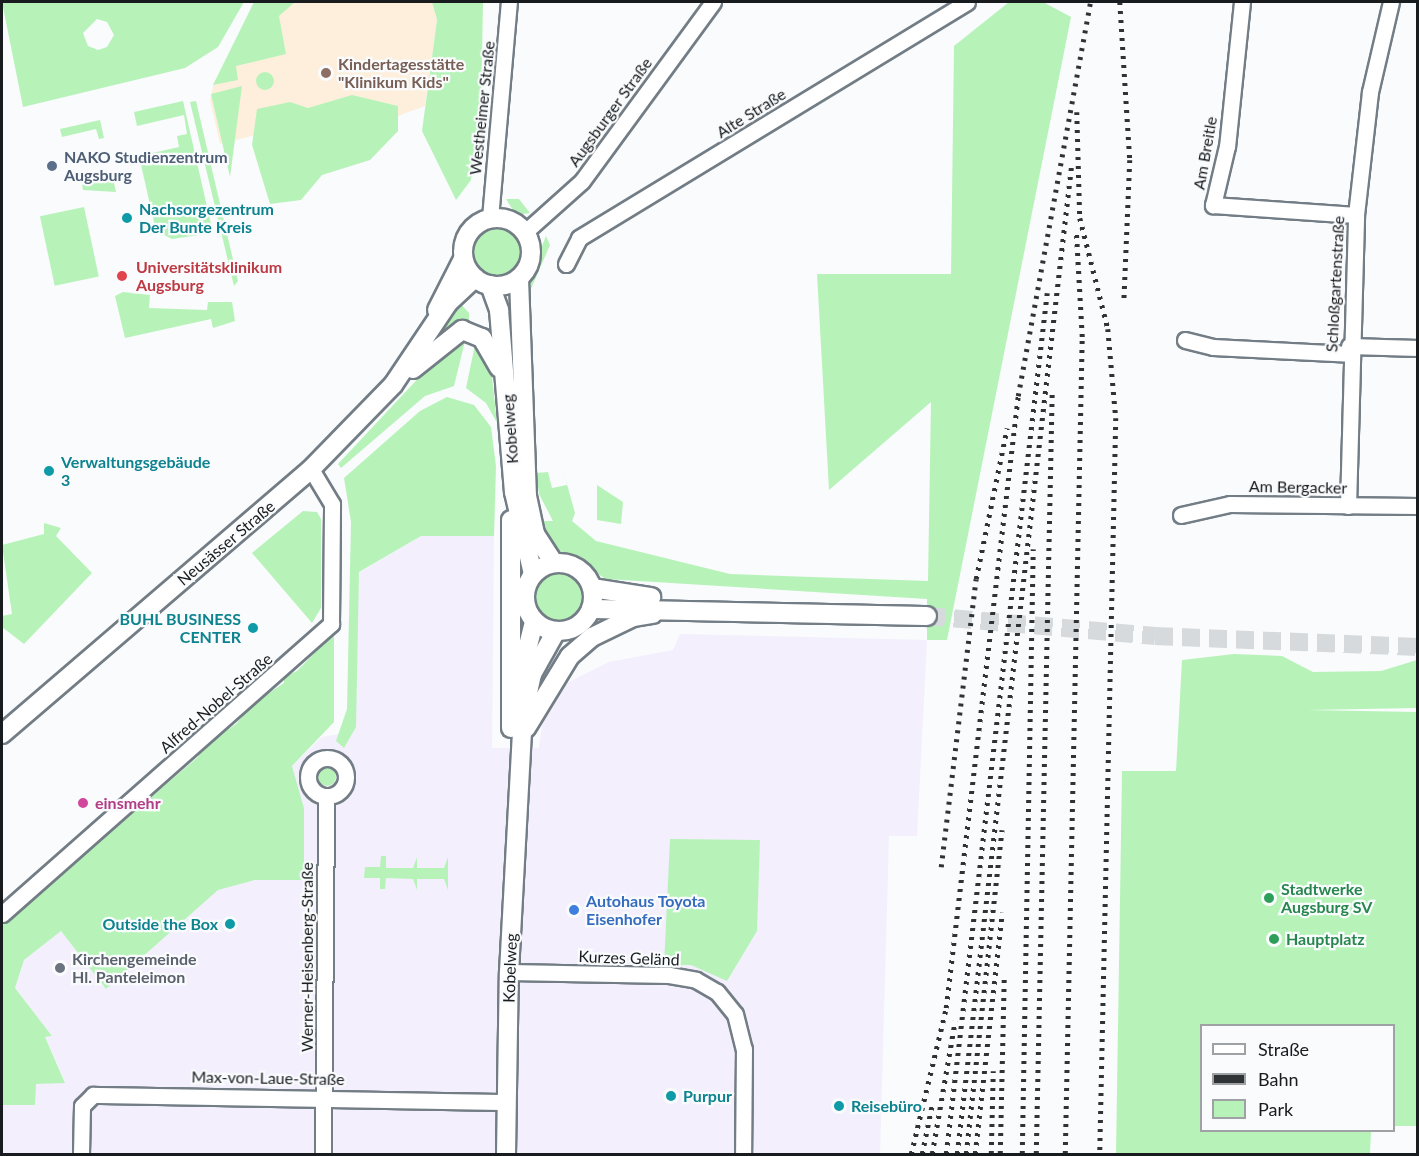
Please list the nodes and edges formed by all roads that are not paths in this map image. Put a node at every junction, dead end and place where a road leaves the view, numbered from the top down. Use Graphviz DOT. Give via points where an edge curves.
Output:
graph roads {
  1 [pos="508,2"];
  2 [pos="713,2"];
  3 [pos="967,2"];
  4 [pos="1242,2"];
  5 [pos="1391,2"];
  6 [pos="1356,215"];
  7 [pos="490,218"];
  8 [pos="525,232"];
  9 [pos="463,259"];
  10 [pos="566,264"];
  11 [pos="519,279"];
  12 [pos="482,282"];
  13 [pos="429,331"];
  14 [pos="1185,340"];
  15 [pos="1418,348"];
  16 [pos="1349,350"];
  17 [pos="393,385"];
  18 [pos="507,391"];
  19 [pos="311,469"];
  20 [pos="514,492"];
  21 [pos="1347,506"];
  22 [pos="1418,506"];
  23 [pos="1181,515"];
  24 [pos="553,562"];
  25 [pos="533,574"];
  26 [pos="592,588"];
  27 [pos="712,608"];
  28 [pos="591,609"];
  29 [pos="927,616"];
  30 [pos="534,622"];
  31 [pos="556,632"];
  32 [pos="516,733"];
  33 [pos="2,734"];
  34 [pos="326,796"];
  35 [pos="2,914"];
  36 [pos="509,972"];
  37 [pos="324,1096"];
  38 [pos="507,1102"];
  39 [pos="81,1155"];
  40 [pos="322,1155"];
  41 [pos="506,1155"];
  42 [pos="743,1155"];
  1 -- 7 [label="street, Westheimer Straße"];
  2 -- 8 [label="street, Augsburger Straße" via="582,181"];
  3 -- 10 [label="street, Alte Straße" via="579,238"];
  4 -- 6 [label="street, Am Breitle" via="1227,146 1213,205"];
  5 -- 6 [label="street, Schloßgartenstraße" via="1375,65"];
  6 -- 16 [label="street, Schloßgartenstraße"];
  7 -- 8 [label="main road" via="507,219"];
  7 -- 9 [label="main road" via="469,232"];
  8 -- 11 [label="main road" via="531,260"];
  9 -- 12 [label="main road"];
  9 -- 13 [label="main road, Neusässer Straße"];
  11 -- 12 [label="main road"];
  11 -- 24 [label="main road, Kobelweg" via="527,496 535,534"];
  12 -- 13 [label="main road, Neusässer Straße"];
  12 -- 18 [label="main road, Kobelweg" via="499,310"];
  13 -- 17 [label="main road, Neusässer Straße"];
  14 -- 16 [label="street" via="1213,347"];
  15 -- 16 [label="street"];
  16 -- 21 [label="street, Schloßgartenstraße"];
  17 -- 18 [label="main road" via="462,330 492,349"];
  17 -- 19 [label="main road, Neusässer Straße"];
  18 -- 20 [label="main road, Kobelweg"];
  19 -- 33 [label="main road, Neusässer Straße"];
  19 -- 35 [label="street, Alfred-Nobel-Straße" via="332,504 331,624"];
  20 -- 25 [label="main road, Kobelweg"];
  20 -- 32 [label="main road"];
  21 -- 22 [label="street, Am Bergacker"];
  21 -- 23 [label="street, Am Bergacker" via="1230,504"];
  24 -- 25 [label="main road"];
  24 -- 26 [label="main road" via="578,568"];
  25 -- 30 [label="main road" via="524,603"];
  26 -- 27 [label="main road"];
  26 -- 28 [label="main road"];
  27 -- 28 [label="main road"];
  27 -- 29 [label="main road"];
  27 -- 32 [label="main road" via="633,617 592,637 552,678"];
  28 -- 31 [label="main road" via="576,627"];
  30 -- 31 [label="main road"];
  30 -- 32 [label="main road, Kobelweg"];
  31 -- 32 [label="main road, Kobelweg" via="532,674"];
  32 -- 36 [label="main road, Kobelweg" via="518,781"];
  34 -- 37 [label="street, Werner-Heisenberg-Straße"];
  36 -- 38 [label="main road, Kobelweg"];
  36 -- 42 [label="street, Kurzes Geländ" via="669,975 696,980 717,992 735,1014 744,1049"];
  37 -- 38 [label="street, Max-von-Laue-Straße"];
  37 -- 39 [label="street, Max-von-Laue-Straße" via="93,1095 82,1106"];
  37 -- 40 [label="street, Werner-Heisenberg-Straße"];
  38 -- 41 [label="main road, Kobelweg"];
}
